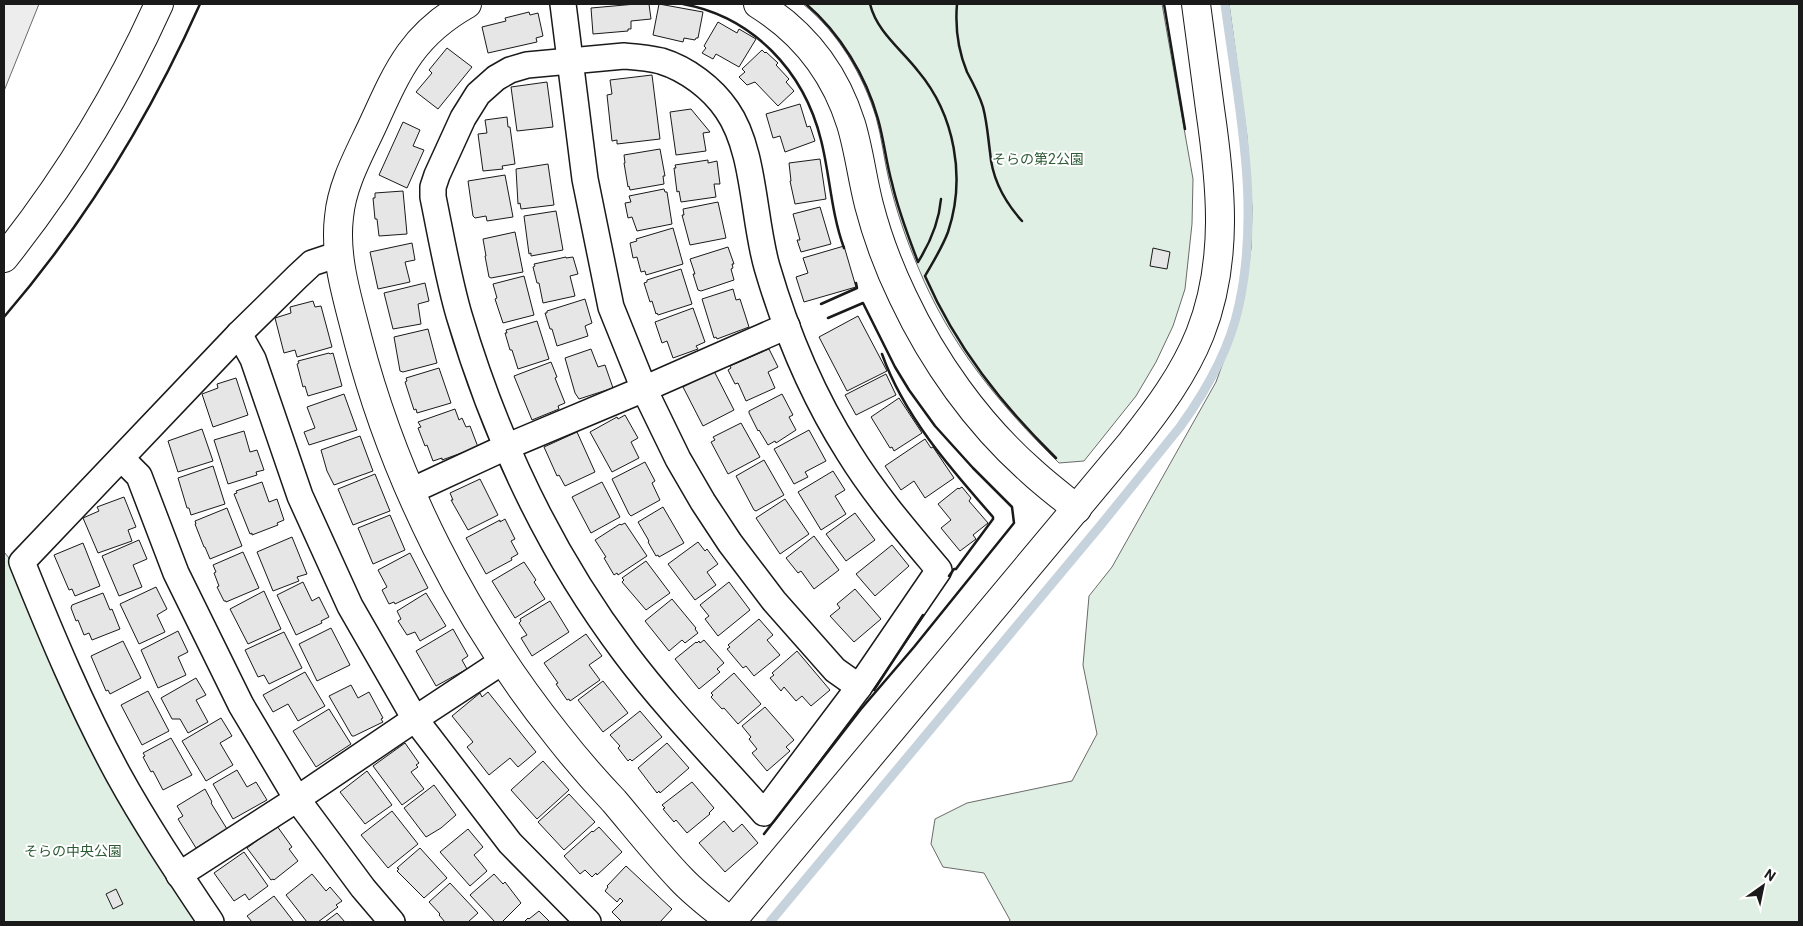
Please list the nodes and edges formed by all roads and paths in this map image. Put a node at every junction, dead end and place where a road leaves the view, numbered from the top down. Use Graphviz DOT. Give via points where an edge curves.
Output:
graph roads {
  1 [pos="159,4"];
  2 [pos="467,4"];
  3 [pos="563,4"];
  4 [pos="758,4"];
  5 [pos="1196,4"];
  6 [pos="569,61"];
  7 [pos="339,254"];
  8 [pos="4,258"];
  9 [pos="787,326"];
  10 [pos="239,334"];
  11 [pos="644,389"];
  12 [pos="506,447"];
  13 [pos="122,459"];
  14 [pos="411,491"];
  15 [pos="1076,509"];
  16 [pos="504,661"];
  17 [pos="860,687"];
  18 [pos="414,719"];
  19 [pos="297,799"];
  20 [pos="179,875"];
  21 [pos="211,922"];
  22 [pos="392,922"];
  23 [pos="588,922"];
  24 [pos="731,922"];
  1 -- 8 [label="street" via="125,75 89,138"];
  2 -- 7 [label="street" via="427,33 394,78 353,168 341,204"];
  3 -- 6 [label="street"];
  4 -- 15 [label="street" via="790,27 810,47 841,96 884,252 903,297 942,366 963,397 1007,449"];
  5 -- 15 [label="street" via="1220,197 1218,266 1211,300 1196,343 1172,387"];
  6 -- 9 [label="street" via="624,56 661,61 704,85 722,104 737,126 760,240"];
  6 -- 11 [label="street" via="585,179 611,307"];
  6 -- 12 [label="street" via="510,70 486,86 462,118 433,187 459,314"];
  7 -- 10 [label="street" via="312,263"];
  7 -- 14 [label="street" via="369,378"];
  9 -- 11 [label="street"];
  9 -- 17 [label="street" via="808,378 848,453 882,501 939,570"];
  10 -- 13 [label="street"];
  10 -- 18 [label="street" via="253,359 300,496 350,606"];
  11 -- 12 [label="street"];
  11 -- 17 [label="street" via="678,459 730,543 774,601 835,670"];
  12 -- 14 [label="street"];
  12 -- 17 [label="street" via="548,533 625,652 764,813"];
  13 -- 19 [label="street" via="139,476 176,573 241,705"];
  13 -- 20 [label="street" via="22,562 74,686 118,774"];
  14 -- 16 [label="street" via="456,583"];
  15 -- 24 [label="street"];
  16 -- 18 [label="street"];
  16 -- 24 [label="street" via="557,735 683,882"];
  18 -- 19 [label="street"];
  18 -- 23 [label="street" via="510,843"];
  19 -- 20 [label="street"];
  19 -- 22 [label="street"];
  20 -- 21 [label="street"];
}
